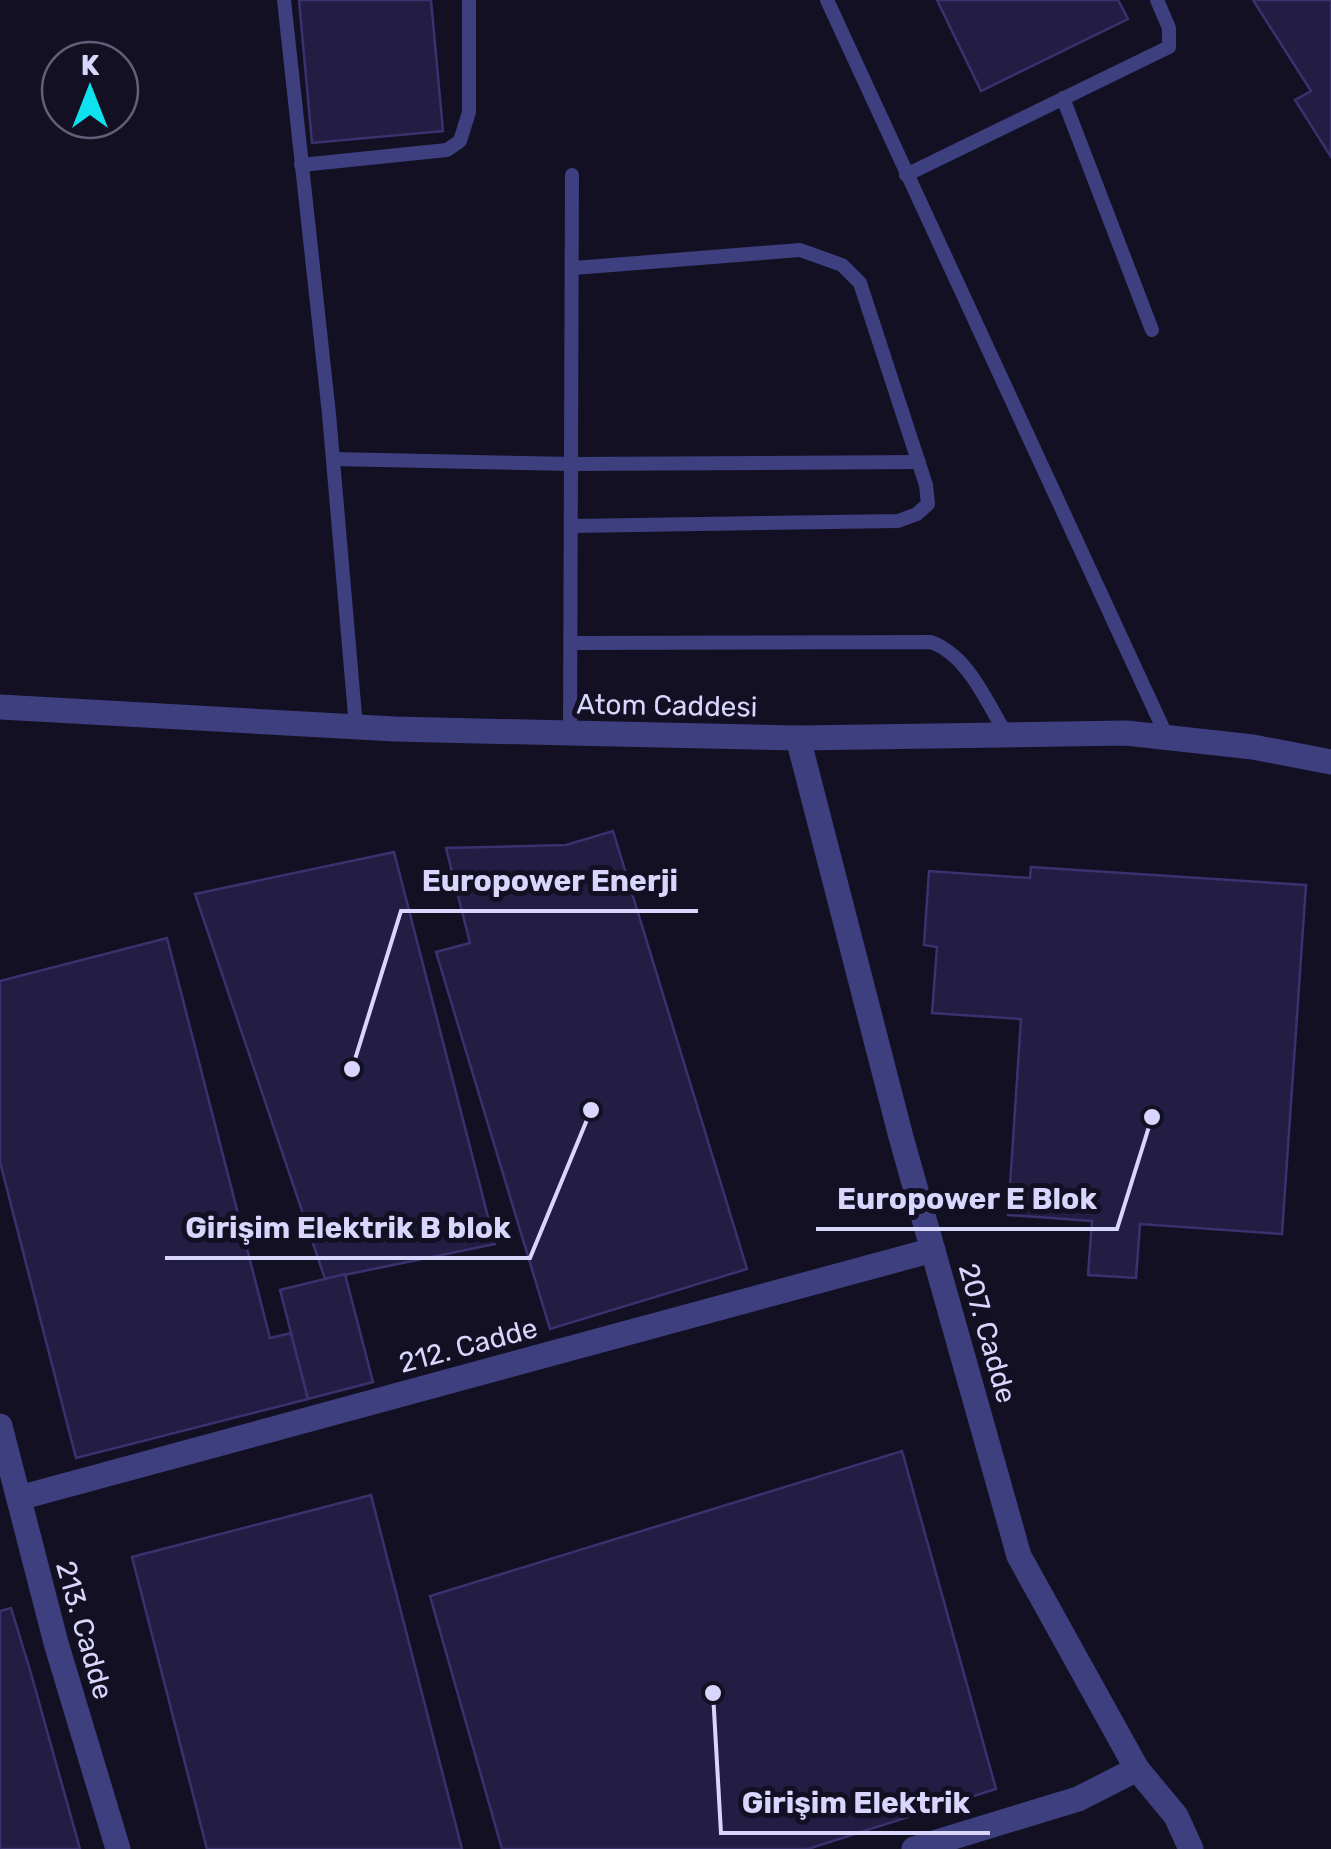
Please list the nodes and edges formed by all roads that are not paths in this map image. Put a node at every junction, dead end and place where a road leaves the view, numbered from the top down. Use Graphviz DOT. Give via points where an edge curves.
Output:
graph roads {
  1 [pos="284,0"];
  2 [pos="469,0"];
  3 [pos="826,0"];
  4 [pos="1157,0"];
  5 [pos="1063,98"];
  6 [pos="301,165"];
  7 [pos="572,175"];
  8 [pos="906,175"];
  9 [pos="574,268"];
  10 [pos="1152,330"];
  11 [pos="333,459"];
  12 [pos="919,462"];
  13 [pos="572,464"];
  14 [pos="572,526"];
  15 [pos="571,644"];
  16 [pos="0,707"];
  17 [pos="356,726"];
  18 [pos="570,733"];
  19 [pos="1007,735"];
  20 [pos="1167,737"];
  21 [pos="798,738"];
  22 [pos="1331,762"];
  23 [pos="933,1250"];
  24 [pos="0,1426"];
  25 [pos="19,1498"];
  26 [pos="1137,1770"];
  27 [pos="118,1849"];
  28 [pos="914,1849"];
  29 [pos="1191,1849"];
  1 -- 6 [label="lane"];
  2 -- 6 [label="lane" via="469,112 460,141 448,150"];
  3 -- 8 [label="lane"];
  4 -- 5 [label="lane" via="1169,47"];
  5 -- 8 [label="lane"];
  5 -- 10 [label="lane"];
  6 -- 11 [label="lane"];
  7 -- 9 [label="lane"];
  8 -- 20 [label="lane"];
  9 -- 12 [label="lane" via="800,250 842,265 860,283"];
  9 -- 13 [label="lane"];
  11 -- 13 [label="lane"];
  11 -- 17 [label="lane"];
  12 -- 13 [label="lane"];
  12 -- 14 [label="lane" via="928,504 898,520"];
  13 -- 14 [label="lane"];
  14 -- 15 [label="lane"];
  15 -- 18 [label="lane"];
  15 -- 19 [label="lane" via="930,642 959,658"];
  16 -- 17 [label="street, Atom Caddesi"];
  17 -- 18 [label="street, Atom Caddesi"];
  18 -- 21 [label="street, Atom Caddesi"];
  19 -- 20 [label="street, Atom Caddesi"];
  19 -- 21 [label="street, Atom Caddesi"];
  20 -- 22 [label="street, Atom Caddesi"];
  21 -- 23 [label="street, 207. Cadde"];
  23 -- 25 [label="street, 212. Cadde"];
  23 -- 26 [label="street, 207. Cadde" via="1020,1556"];
  24 -- 25 [label="street, 213. Cadde"];
  25 -- 27 [label="street, 213. Cadde"];
  26 -- 28 [label="street" via="1078,1799"];
  26 -- 29 [label="street, 207. Cadde" via="1176,1816"];
}
